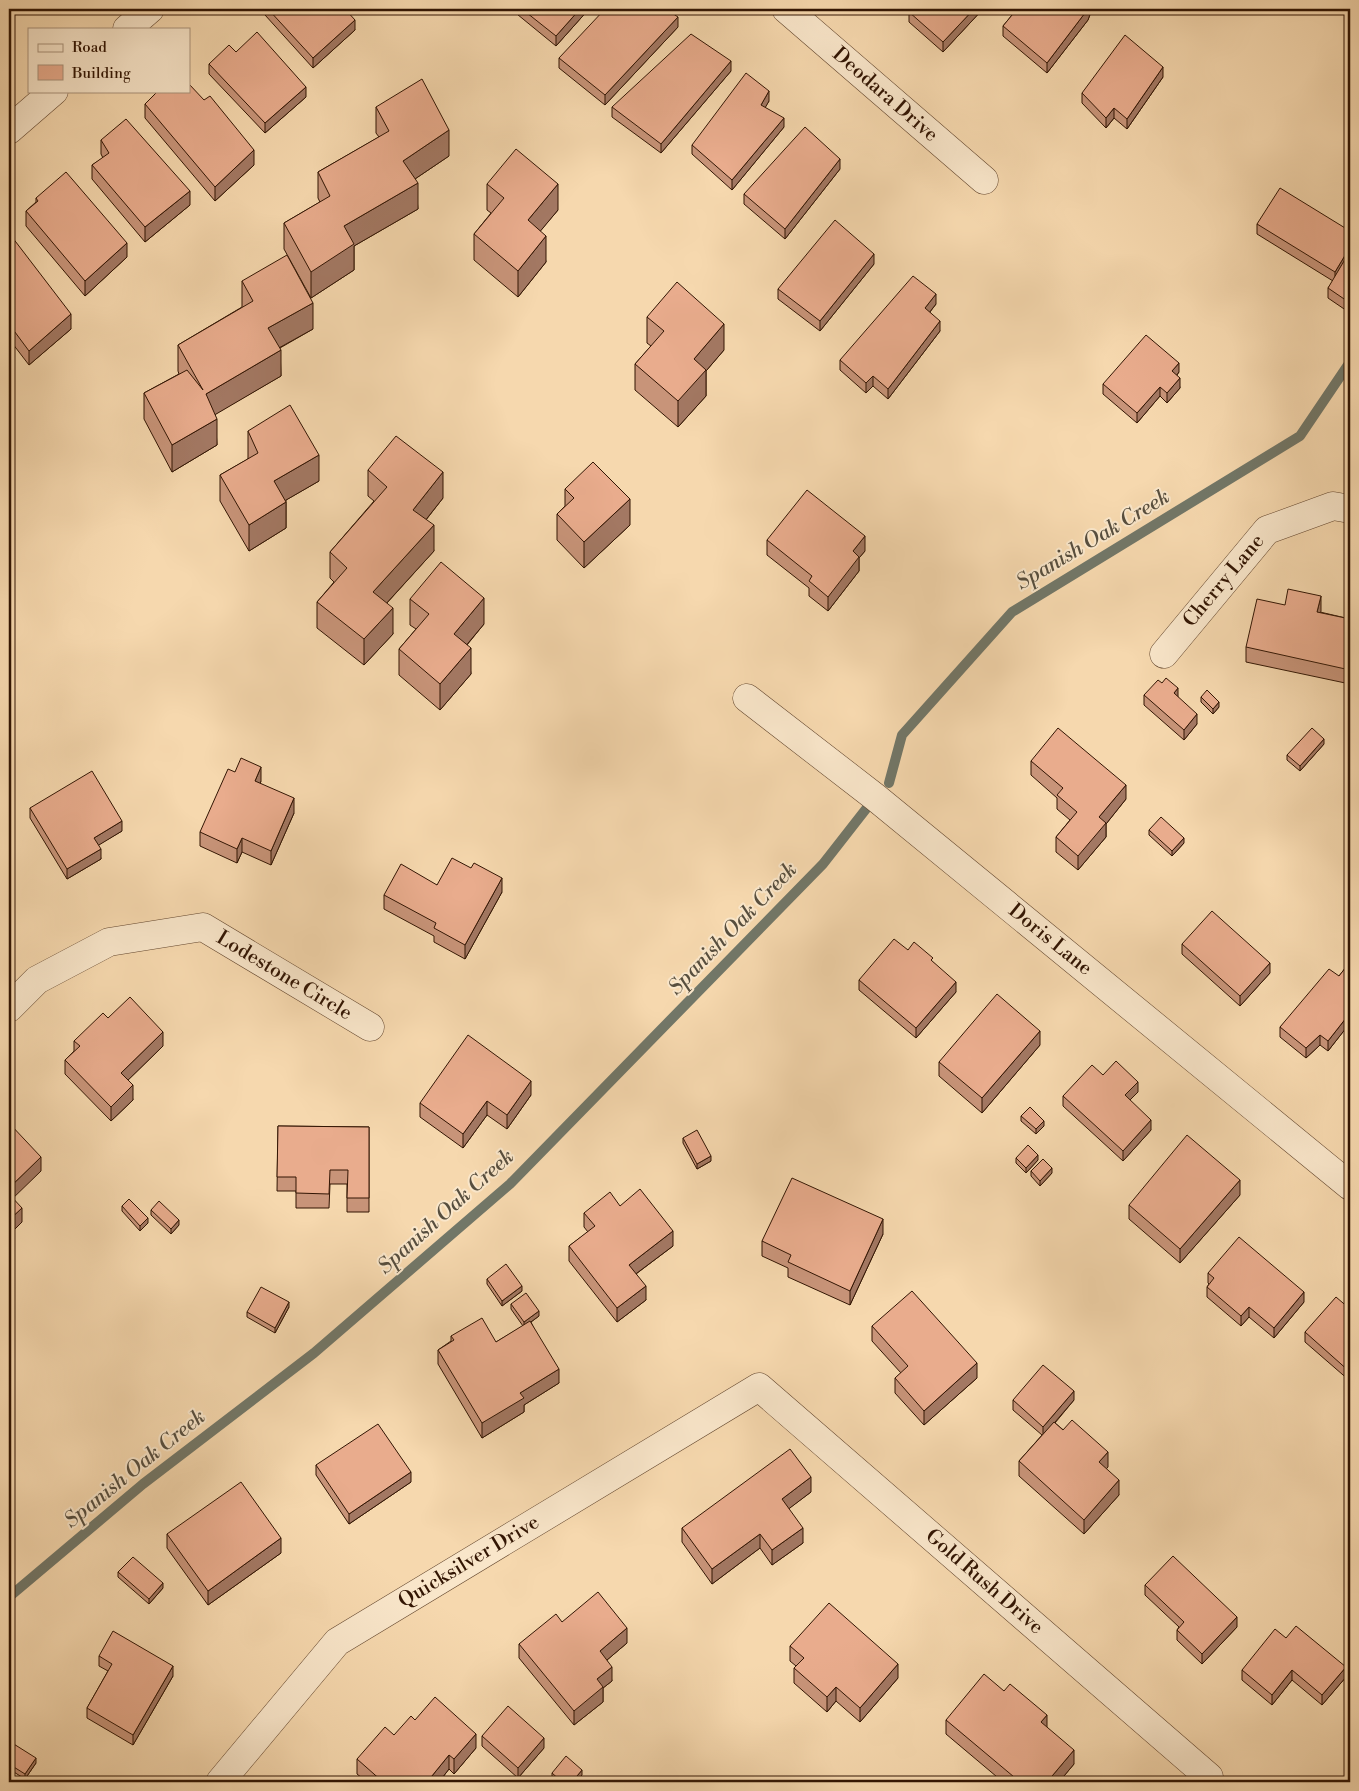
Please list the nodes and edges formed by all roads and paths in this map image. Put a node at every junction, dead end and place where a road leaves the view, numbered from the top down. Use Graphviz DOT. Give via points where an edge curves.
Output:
graph roads {
  1 [pos="150,9"];
  2 [pos="786,9"];
  3 [pos="128,28"];
  4 [pos="53,92"];
  5 [pos="9,130"];
  6 [pos="984,180"];
  7 [pos="1350,509"];
  8 [pos="1164,654"];
  9 [pos="747,698"];
  10 [pos="9,1008"];
  11 [pos="370,1027"];
  12 [pos="1350,1186"];
  13 [pos="759,1387"];
  14 [pos="1206,1780"];
  15 [pos="220,1782"];
  1 -- 3 [label="street"];
  2 -- 6 [label="street, Deodara Drive"];
  4 -- 5 [label="street"];
  7 -- 8 [label="street, Cherry Lane" via="1333,506 1266,530"];
  9 -- 12 [label="street, Doris Lane" via="875,796"];
  10 -- 11 [label="street, Lodestone Circle" via="37,980 109,942 203,927"];
  13 -- 14 [label="street, Gold Rush Drive"];
  13 -- 15 [label="street, Quicksilver Drive" via="337,1642"];
}
